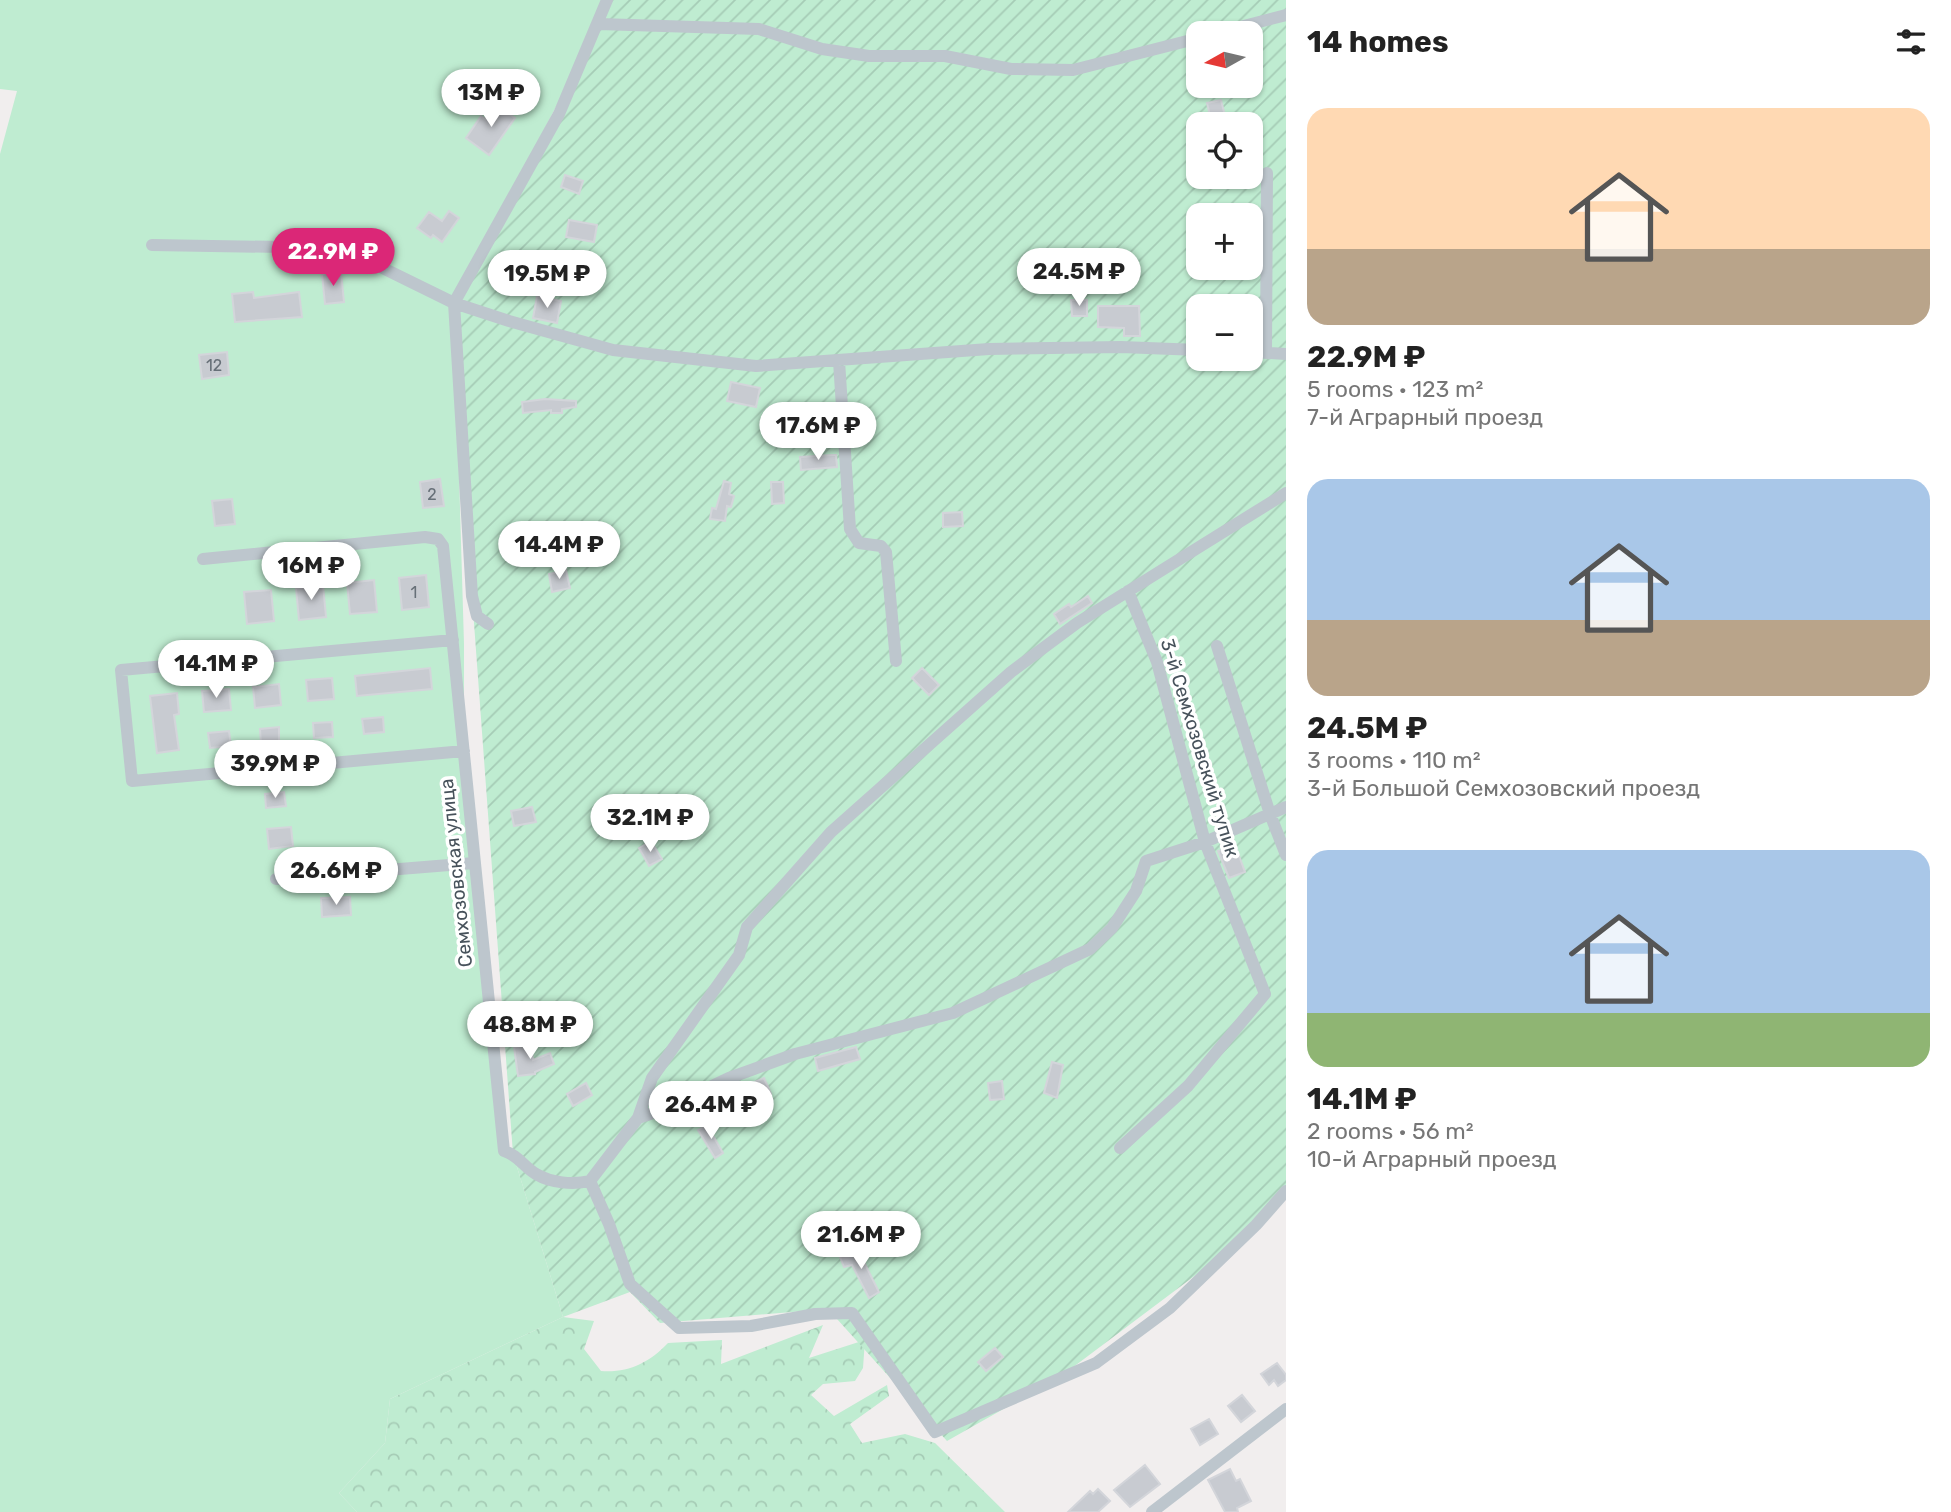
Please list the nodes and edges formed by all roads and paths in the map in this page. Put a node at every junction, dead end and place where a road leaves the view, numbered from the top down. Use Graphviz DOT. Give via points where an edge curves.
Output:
graph roads {
  1 [pos="607,0"];
  2 [pos="1286,15"];
  3 [pos="1263,21"];
  4 [pos="599,24"];
  5 [pos="1186,41"];
  6 [pos="1267,173"];
  7 [pos="152,245"];
  8 [pos="454,303"];
  9 [pos="1186,350"];
  10 [pos="1266,352"];
  11 [pos="1286,354"];
  12 [pos="839,360"];
  13 [pos="1286,493"];
  14 [pos="203,559"];
  15 [pos="1128,591"];
  16 [pos="488,624"];
  17 [pos="453,640"];
  18 [pos="1217,646"];
  19 [pos="896,661"];
  20 [pos="464,751"];
  21 [pos="1286,807"];
  22 [pos="1270,814"];
  23 [pos="1205,842"];
  24 [pos="1286,855"];
  25 [pos="474,863"];
  26 [pos="276,879"];
  27 [pos="638,1118"];
  28 [pos="1120,1148"];
  29 [pos="590,1181"];
  30 [pos="1286,1191"];
  31 [pos="1286,1409"];
  32 [pos="1152,1512"];
  1 -- 4 [label="street"];
  2 -- 3 [label="street"];
  4 -- 5 [label="street" via="759,29 822,50 869,56 945,56 1011,69 1073,70"];
  4 -- 8 [label="street" via="559,114"];
  6 -- 10 [label="street"];
  7 -- 8 [label="street" via="342,248"];
  8 -- 12 [label="street" via="614,350 756,366"];
  8 -- 16 [label="street" via="472,596 477,616"];
  9 -- 12 [label="street" via="989,349"];
  10 -- 11 [label="street"];
  12 -- 19 [label="street" via="850,530 859,543 881,546 886,552"];
  13 -- 15 [label="street"];
  14 -- 17 [label="street, Семхозовская улица" via="438,539 443,545"];
  15 -- 23 [label="street, 3-й Семхозовский тупик" via="1157,662"];
  15 -- 27 [label="street" via="1011,671 831,832 747,928 739,954 652,1078"];
  17 -- 20 [label="street, Семхозовская улица"];
  17 -- 20 [label="street" via="121,670 132,781"];
  18 -- 22 [label="street"];
  20 -- 25 [label="street, Семхозовская улица"];
  21 -- 22 [label="street"];
  22 -- 23 [label="street"];
  22 -- 24 [label="street"];
  23 -- 27 [label="street" via="1146,861 1136,891 1112,928 1090,949 953,1013 796,1054"];
  23 -- 28 [label="street, 3-й Семхозовский тупик" via="1265,994 1188,1086"];
  25 -- 26 [label="street"];
  25 -- 29 [label="street, Семхозовская улица" via="504,1151 537,1175 574,1185"];
  27 -- 29 [label="street"];
  29 -- 30 [label="street" via="630,1284 679,1328 751,1326 815,1314 852,1313 934,1432 1096,1363 1170,1308"];
  31 -- 32 [label="street"];
}
